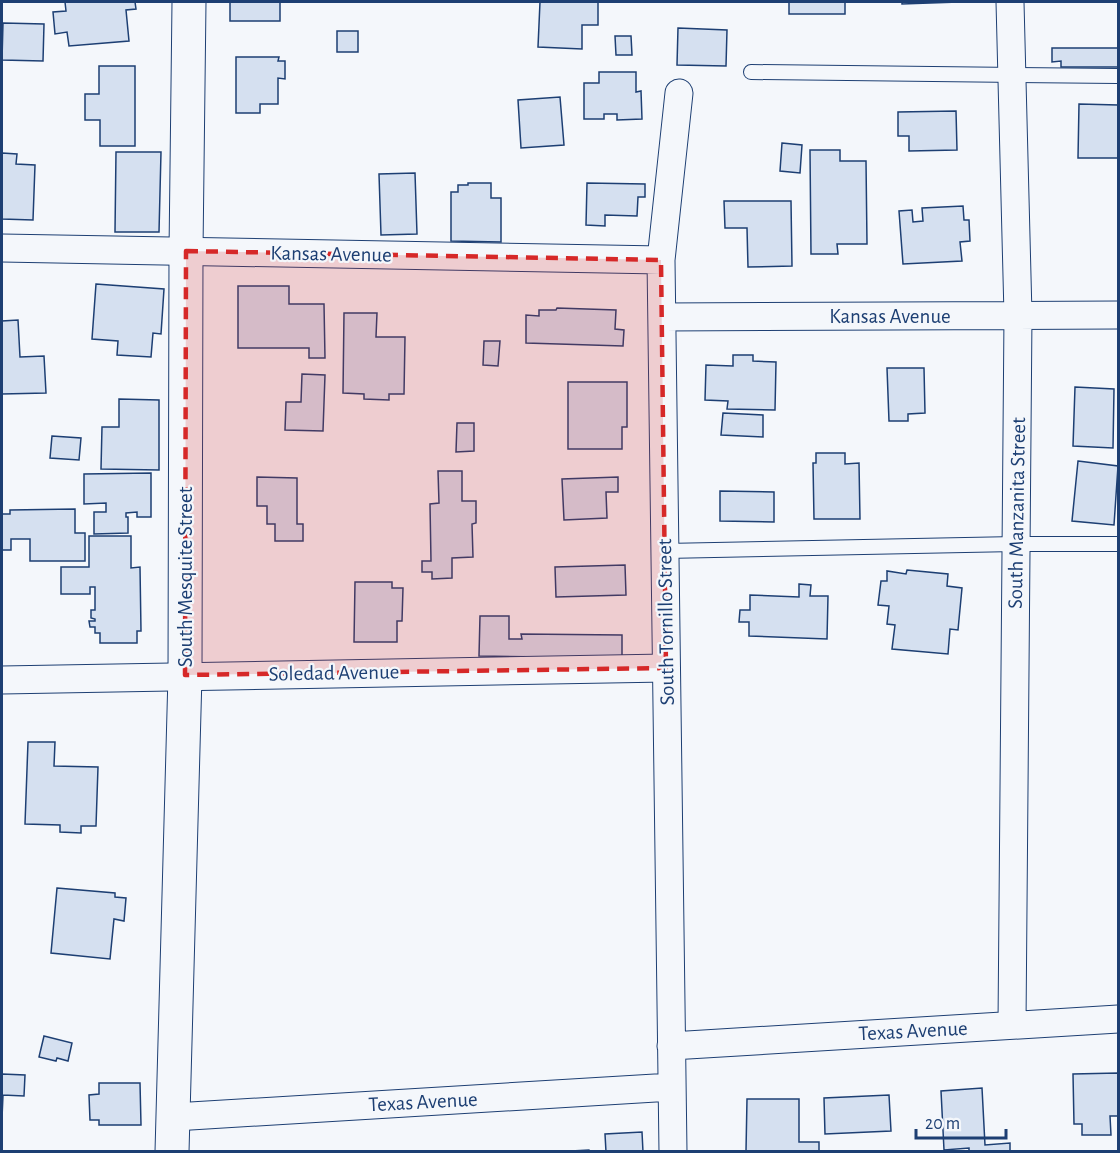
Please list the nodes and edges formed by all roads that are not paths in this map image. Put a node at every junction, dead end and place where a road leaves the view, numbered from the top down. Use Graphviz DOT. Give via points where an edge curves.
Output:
graph roads {
  1 [pos="189,2"];
  2 [pos="1010,2"];
  3 [pos="751,72"];
  4 [pos="1012,76"];
  5 [pos="1119,76"];
  6 [pos="679,93"];
  7 [pos="2,248"];
  8 [pos="186,251"];
  9 [pos="661,260"];
  10 [pos="1018,315"];
  11 [pos="1119,315"];
  12 [pos="662,317"];
  13 [pos="1016,544"];
  14 [pos="1119,544"];
  15 [pos="665,551"];
  16 [pos="666,668"];
  17 [pos="185,675"];
  18 [pos="2,680"];
  19 [pos="1119,1019"];
  20 [pos="1012,1025"];
  21 [pos="671,1046"];
  22 [pos="672,1087"];
  23 [pos="174,1117"];
  24 [pos="172,1152"];
  25 [pos="673,1152"];
  1 -- 8 [label="street, South Mesquite Street"];
  2 -- 4 [label="street, South Manzanita Street"];
  3 -- 4 [label="lane"];
  4 -- 5 [label="lane"];
  4 -- 10 [label="street, South Manzanita Street"];
  6 -- 9 [label="street, South Tornillo Street"];
  7 -- 8 [label="street, Kansas Avenue"];
  8 -- 9 [label="street, Kansas Avenue"];
  8 -- 17 [label="street, South Mesquite Street"];
  9 -- 12 [label="street, South Tornillo Street"];
  10 -- 11 [label="street, Kansas Avenue"];
  10 -- 12 [label="street, Kansas Avenue"];
  10 -- 13 [label="street, South Manzanita Street"];
  12 -- 15 [label="street, South Tornillo Street"];
  13 -- 14 [label="lane"];
  13 -- 15 [label="lane"];
  13 -- 20 [label="street, South Manzanita Street"];
  15 -- 16 [label="street, South Tornillo Street"];
  16 -- 17 [label="street, Soledad Avenue"];
  16 -- 21 [label="street, South Tornillo Street"];
  17 -- 18 [label="street, Soledad Avenue"];
  17 -- 23 [label="street, South Mesquite Street"];
  19 -- 20 [label="street, Texas Avenue"];
  20 -- 21 [label="street, Texas Avenue"];
  21 -- 22 [label="street, South Tornillo Street"];
  22 -- 23 [label="street, Texas Avenue"];
  22 -- 25 [label="street, South Tornillo Street"];
  23 -- 24 [label="street, South Mesquite Street"];
}
